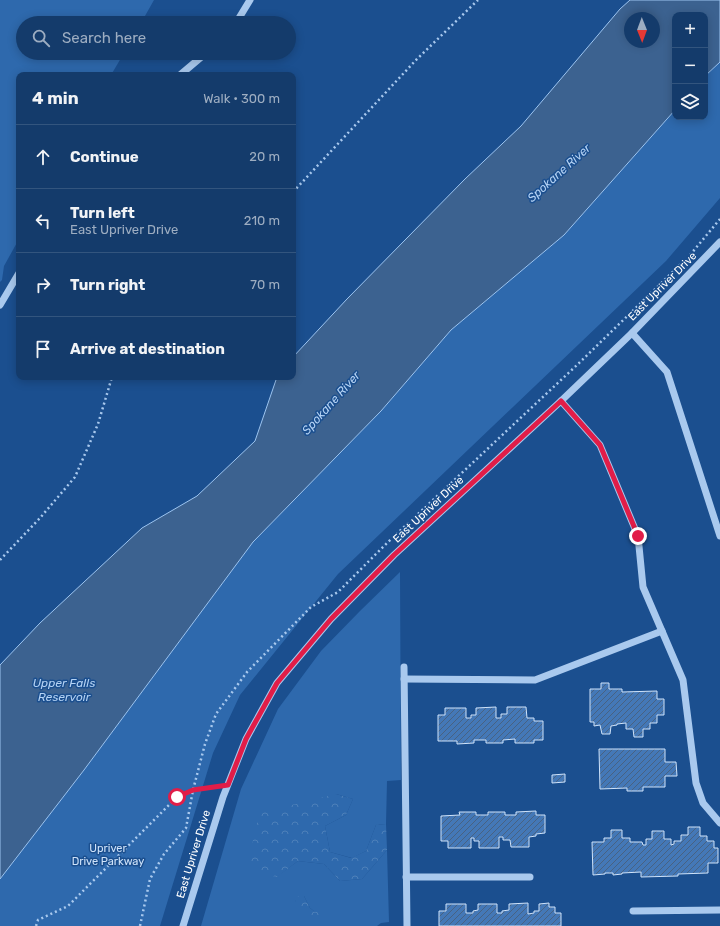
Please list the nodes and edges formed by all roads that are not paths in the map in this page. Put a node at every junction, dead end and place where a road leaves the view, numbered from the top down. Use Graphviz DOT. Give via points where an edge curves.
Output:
graph roads {
  1 [pos="250,0"];
  2 [pos="240,16"];
  3 [pos="198,60"];
  4 [pos="184,72"];
  5 [pos="720,242"];
  6 [pos="16,278"];
  7 [pos="0,305"];
  8 [pos="632,332"];
  9 [pos="561,401"];
  10 [pos="720,536"];
  11 [pos="662,631"];
  12 [pos="404,667"];
  13 [pos="404,679"];
  14 [pos="720,823"];
  15 [pos="530,876"];
  16 [pos="406,877"];
  17 [pos="720,910"];
  18 [pos="633,912"];
  19 [pos="183,926"];
  20 [pos="407,926"];
  1 -- 2 [label="street"];
  3 -- 4 [label="street"];
  5 -- 8 [label="street, East Upriver Drive"];
  6 -- 7 [label="street"];
  8 -- 9 [label="street, East Upriver Drive"];
  8 -- 10 [label="street" via="668,372"];
  9 -- 11 [label="street" via="600,445 638,536 643,586"];
  9 -- 19 [label="street, East Upriver Drive" via="394,555 331,619 277,683 246,739 223,797"];
  11 -- 13 [label="street" via="535,680"];
  11 -- 14 [label="street" via="684,680 696,783 703,803"];
  12 -- 13 [label="street"];
  13 -- 16 [label="street"];
  15 -- 16 [label="street"];
  16 -- 20 [label="street"];
  17 -- 18 [label="street"];
}
